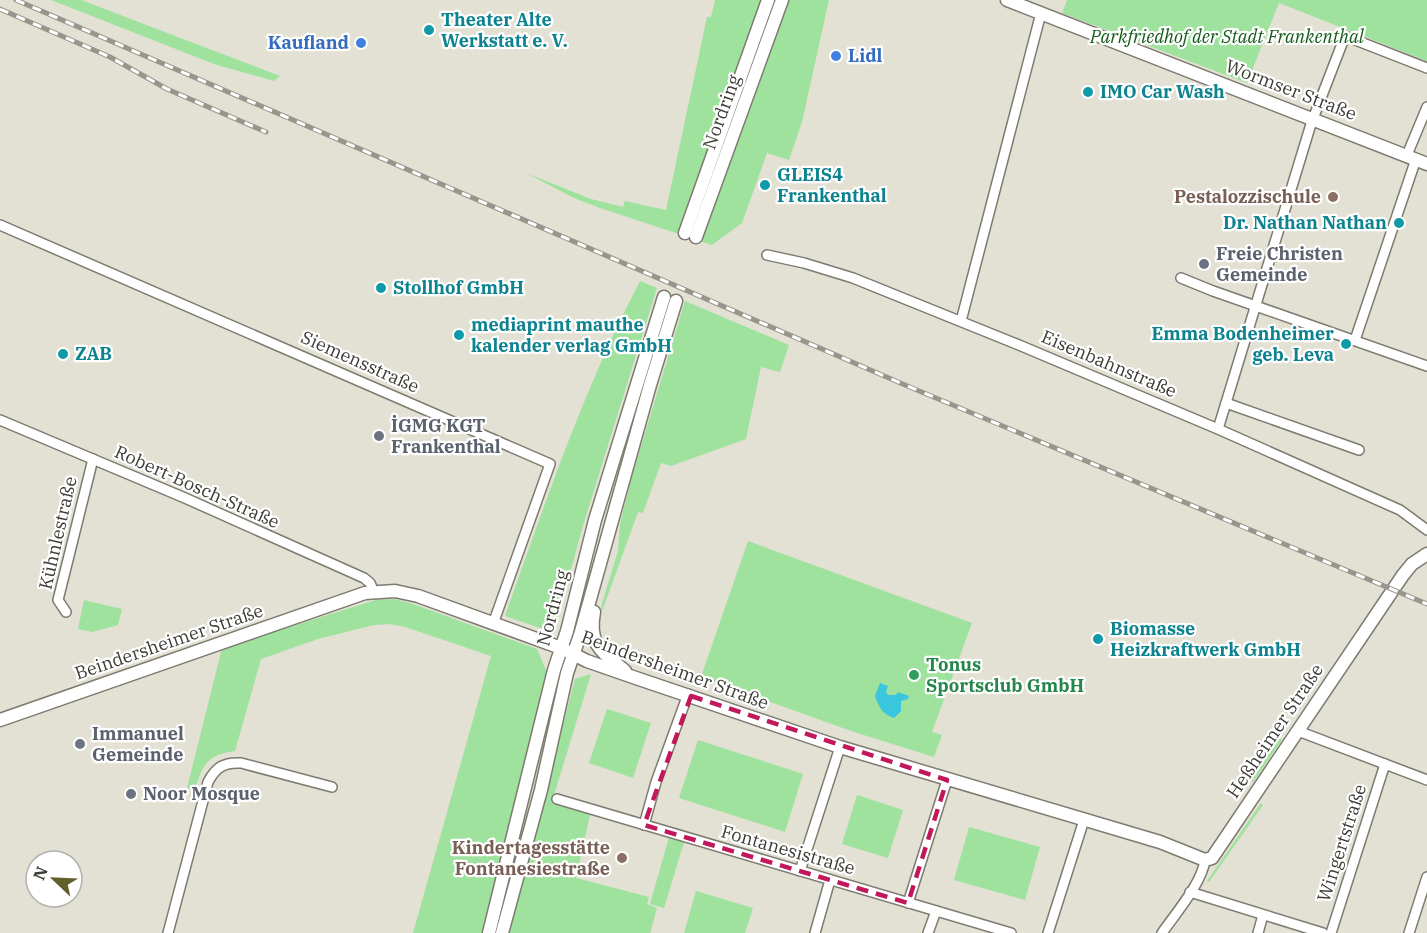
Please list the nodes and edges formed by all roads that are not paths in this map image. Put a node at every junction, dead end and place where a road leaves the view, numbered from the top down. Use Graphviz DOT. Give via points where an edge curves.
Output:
graph roads {
  1 [pos="768,0"];
  2 [pos="782,0"];
  3 [pos="1007,0"];
  4 [pos="1041,13"];
  5 [pos="1427,68"];
  6 [pos="1427,106"];
  7 [pos="1313,118"];
  8 [pos="1417,159"];
  9 [pos="0,225"];
  10 [pos="767,255"];
  11 [pos="1181,278"];
  12 [pos="1256,306"];
  13 [pos="961,321"];
  14 [pos="1354,340"];
  15 [pos="1427,366"];
  16 [pos="1226,404"];
  17 [pos="0,420"];
  18 [pos="1218,429"];
  19 [pos="1359,450"];
  20 [pos="93,459"];
  21 [pos="613,516"];
  22 [pos="1427,530"];
  23 [pos="1427,554"];
  24 [pos="374,592"];
  25 [pos="66,612"];
  26 [pos="493,624"];
  27 [pos="561,648"];
  28 [pos="574,654"];
  29 [pos="633,677"];
  30 [pos="688,694"];
  31 [pos="0,720"];
  32 [pos="1298,731"];
  33 [pos="840,747"];
  34 [pos="1385,764"];
  35 [pos="947,780"];
  36 [pos="1427,780"];
  37 [pos="332,787"];
  38 [pos="556,799"];
  39 [pos="1084,820"];
  40 [pos="644,825"];
  41 [pos="1205,860"];
  42 [pos="800,871"];
  43 [pos="1427,877"];
  44 [pos="830,880"];
  45 [pos="1190,892"];
  46 [pos="908,903"];
  47 [pos="936,911"];
  48 [pos="1263,915"];
  49 [pos="168,933"];
  50 [pos="489,933"];
  51 [pos="502,933"];
  52 [pos="814,933"];
  53 [pos="928,933"];
  54 [pos="1011,933"];
  55 [pos="1048,933"];
  56 [pos="1162,933"];
  57 [pos="1258,933"];
  58 [pos="1323,933"];
  59 [pos="1331,933"];
  60 [pos="1409,933"];
  1 -- 2 [label="street, Nordring" via="690,235"];
  3 -- 4 [label="street, Wormser Straße"];
  4 -- 7 [label="street, Wormser Straße"];
  4 -- 13 [label="street"];
  5 -- 7 [label="street" via="1345,36"];
  6 -- 8 [label="street"];
  7 -- 8 [label="street, Wormser Straße"];
  7 -- 12 [label="street"];
  8 -- 14 [label="street"];
  9 -- 26 [label="street, Siemensstraße" via="550,464"];
  10 -- 13 [label="street, Eisenbahnstraße" via="853,278"];
  11 -- 12 [label="street"];
  12 -- 14 [label="street"];
  12 -- 16 [label="street"];
  13 -- 18 [label="street, Eisenbahnstraße"];
  14 -- 15 [label="street"];
  16 -- 18 [label="street"];
  16 -- 19 [label="street"];
  17 -- 20 [label="street, Robert-Bosch-Straße"];
  18 -- 22 [label="street, Eisenbahnstraße" via="1400,510"];
  20 -- 24 [label="street, Robert-Bosch-Straße" via="364,578"];
  20 -- 25 [label="street, Kühnlestraße" via="58,600"];
  21 -- 27 [label="street, Nordring" via="670,299 595,520"];
  21 -- 28 [label="street, Nordring"];
  21 -- 29 [label="street, Nordring" via="592,637 602,652"];
  23 -- 32 [label="street, Heßheimer Straße" via="1403,575"];
  24 -- 26 [label="street, Beindersheimer Straße" via="406,592"];
  24 -- 31 [label="street, Beindersheimer Straße"];
  26 -- 27 [label="street, Beindersheimer Straße"];
  27 -- 28 [label="street, Beindersheimer Straße"];
  27 -- 50 [label="street, Nordring"];
  28 -- 29 [label="street, Beindersheimer Straße"];
  28 -- 51 [label="street, Nordring"];
  29 -- 30 [label="street, Beindersheimer Straße"];
  30 -- 33 [label="street, Beindersheimer Straße"];
  30 -- 40 [label="street"];
  32 -- 34 [label="street"];
  32 -- 41 [label="street, Heßheimer Straße" via="1212,858"];
  33 -- 35 [label="street, Beindersheimer Straße"];
  33 -- 42 [label="street"];
  34 -- 36 [label="street"];
  34 -- 59 [label="street, Wingertstraße"];
  35 -- 39 [label="street, Beindersheimer Straße"];
  35 -- 46 [label="street"];
  37 -- 49 [label="street" via="241,763 220,766 208,782"];
  38 -- 40 [label="street, Fontanesistraße"];
  39 -- 41 [label="street, Beindersheimer Straße" via="1176,847"];
  39 -- 55 [label="street"];
  40 -- 42 [label="street, Fontanesistraße"];
  41 -- 45 [label="street, Heßheimer Straße"];
  42 -- 44 [label="street, Fontanesistraße"];
  43 -- 60 [label="street"];
  44 -- 46 [label="street, Fontanesistraße"];
  44 -- 52 [label="street"];
  45 -- 48 [label="street"];
  45 -- 56 [label="street, Heßheimer Straße"];
  46 -- 47 [label="street, Fontanesistraße"];
  47 -- 53 [label="street"];
  47 -- 54 [label="street, Fontanesistraße"];
  48 -- 57 [label="street"];
  48 -- 58 [label="street"];
}
